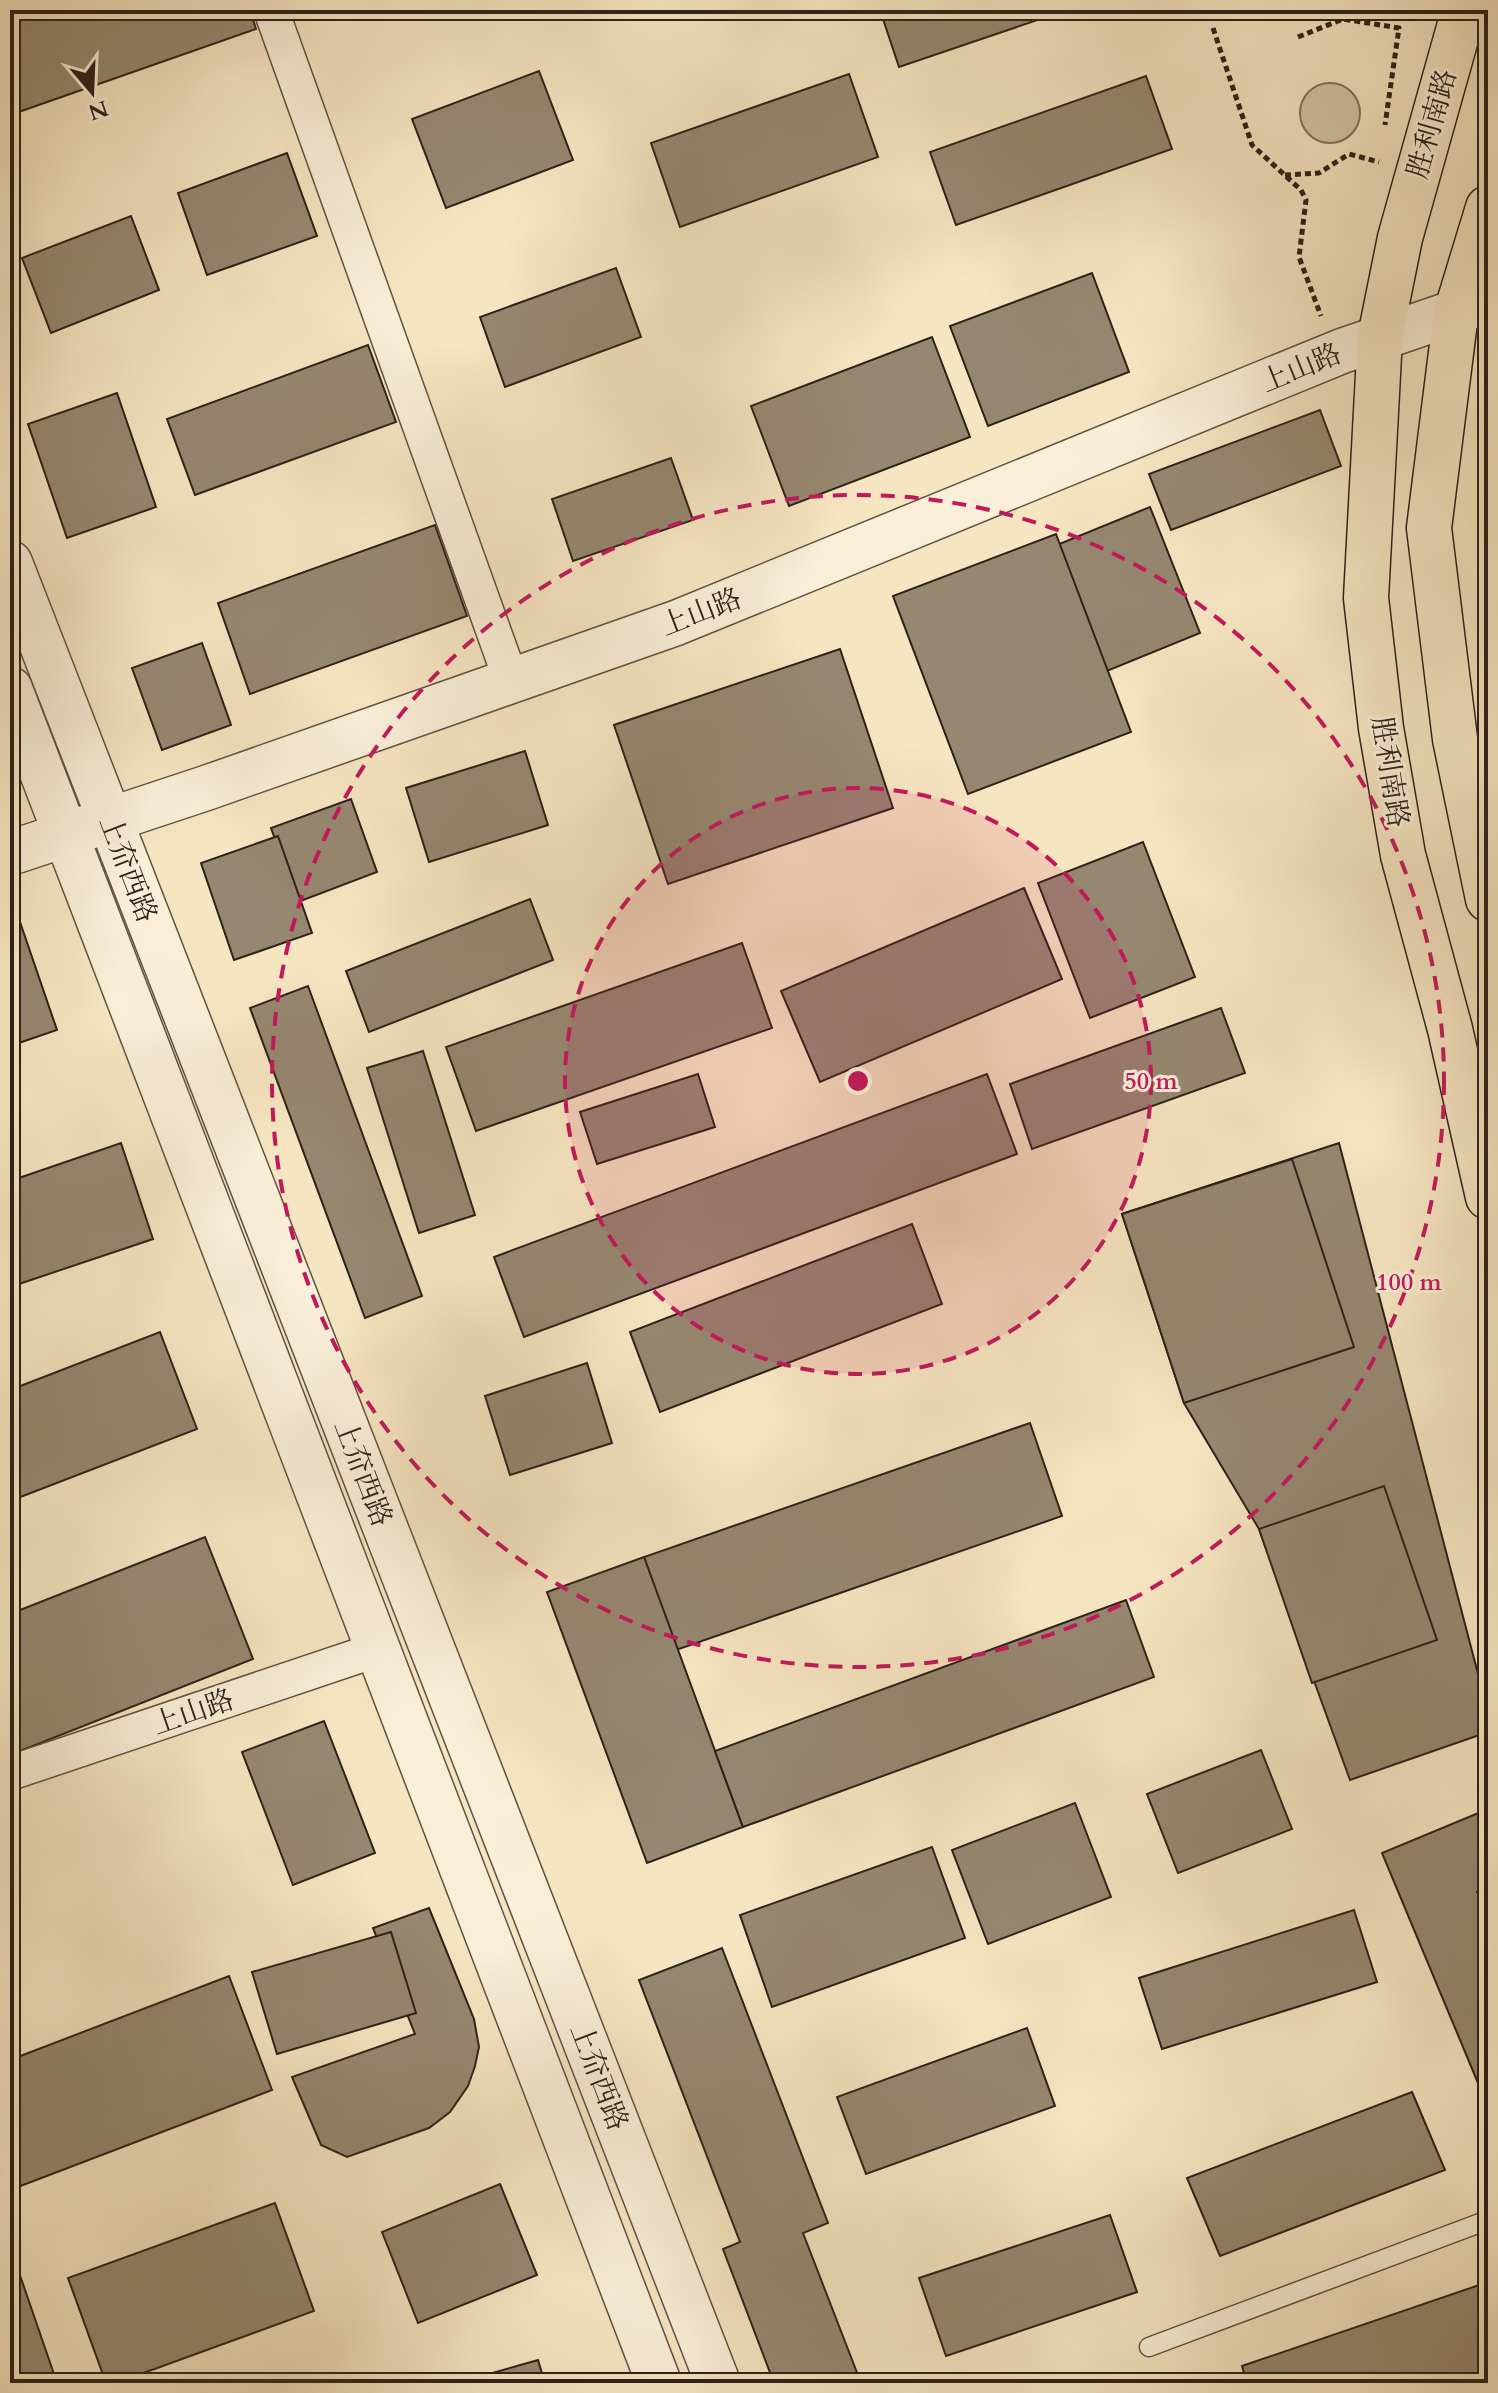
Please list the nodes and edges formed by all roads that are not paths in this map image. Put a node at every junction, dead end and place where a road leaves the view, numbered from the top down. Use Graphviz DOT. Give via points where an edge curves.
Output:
graph roads {
  1 [pos="271,10"];
  2 [pos="1464,10"];
  3 [pos="1488,208"];
  4 [pos="1472,307"];
  5 [pos="1361,344"];
  6 [pos="10,563"];
  7 [pos="511,680"];
  8 [pos="10,689"];
  9 [pos="109,819"];
  10 [pos="66,835"];
  11 [pos="10,853"];
  12 [pos="1488,899"];
  13 [pos="1488,1197"];
  14 [pos="376,1650"];
  15 [pos="10,1773"];
  16 [pos="1488,2220"];
  17 [pos="1149,2347"];
  18 [pos="659,2383"];
  19 [pos="718,2383"];
  1 -- 7 [label="street"];
  2 -- 5 [label="main road, 胜利南路" via="1402,170 1400,238"];
  3 -- 4 [label="main road" via="1473,256"];
  4 -- 5 [label="street, 上山路"];
  4 -- 12 [label="main road" via="1429,528 1455,739"];
  5 -- 7 [label="street, 上山路" via="676,623"];
  5 -- 13 [label="main road, 胜利南路" via="1366,598 1381,728 1403,855"];
  6 -- 9 [label="street, 上夼西路"];
  7 -- 9 [label="street, 上山路"];
  8 -- 10 [label="street, 上夼西路"];
  9 -- 10 [label="street, 上山路"];
  9 -- 19 [label="street, 上夼西路"];
  10 -- 11 [label="street, 上山路"];
  10 -- 14 [label="street, 上夼西路"];
  14 -- 15 [label="street, 上山路"];
  14 -- 18 [label="street, 上夼西路"];
  16 -- 17 [label="lane"];
}
